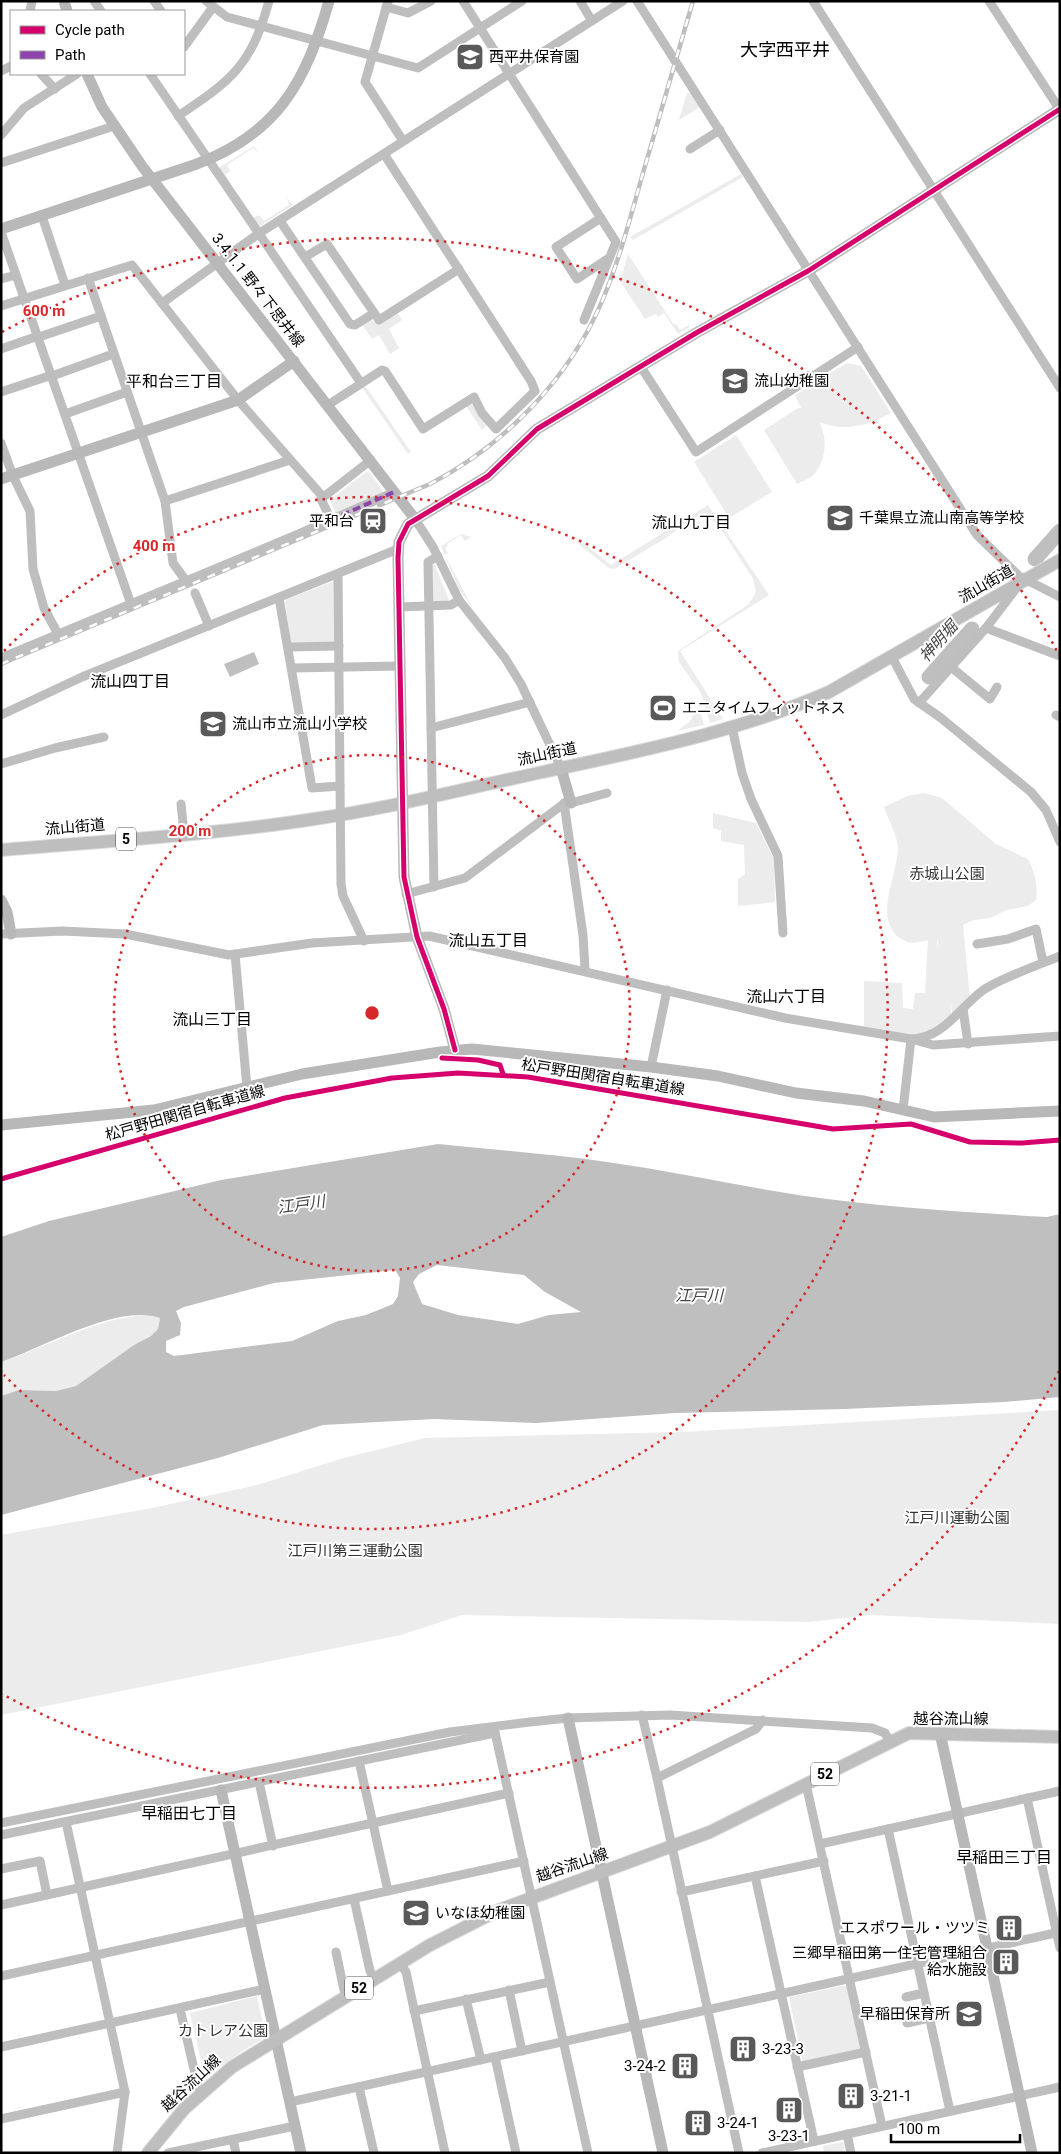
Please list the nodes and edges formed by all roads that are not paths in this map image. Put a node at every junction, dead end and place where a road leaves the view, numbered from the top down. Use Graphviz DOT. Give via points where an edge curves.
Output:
graph roads {
  1 [pos="269,1"];
  2 [pos="329,1"];
  3 [pos="431,1"];
  4 [pos="463,1"];
  5 [pos="522,1"];
  6 [pos="580,1"];
  7 [pos="623,1"];
  8 [pos="637,1"];
  9 [pos="813,1"];
  10 [pos="989,1"];
  11 [pos="209,4"];
  12 [pos="387,4"];
  13 [pos="592,21"];
  14 [pos="262,27"];
  15 [pos="480,28"];
  16 [pos="317,41"];
  17 [pos="185,44"];
  18 [pos="372,55"];
  19 [pos="509,73"];
  20 [pos="42,75"];
  21 [pos="75,75"];
  22 [pos="86,75"];
  23 [pos="151,75"];
  24 [pos="55,88"];
  25 [pos="1059,109"];
  26 [pos="178,116"];
  27 [pos="114,126"];
  28 [pos="720,130"];
  29 [pos="1,135"];
  30 [pos="403,141"];
  31 [pos="690,149"];
  32 [pos="384,154"];
  33 [pos="208,160"];
  34 [pos="1,163"];
  35 [pos="152,179"];
  36 [pos="934,190"];
  37 [pos="42,216"];
  38 [pos="601,218"];
  39 [pos="280,221"];
  40 [pos="1,231"];
  41 [pos="258,234"];
  42 [pos="305,257"];
  43 [pos="609,258"];
  44 [pos="217,263"];
  45 [pos="459,269"];
  46 [pos="808,271"];
  47 [pos="16,274"];
  48 [pos="88,278"];
  49 [pos="1,279"];
  50 [pos="65,285"];
  51 [pos="25,298"];
  52 [pos="162,303"];
  53 [pos="1,306"];
  54 [pos="374,312"];
  55 [pos="101,316"];
  56 [pos="584,320"];
  57 [pos="38,337"];
  58 [pos="858,347"];
  59 [pos="1,349"];
  60 [pos="114,354"];
  61 [pos="294,361"];
  62 [pos="642,367"];
  63 [pos="52,375"];
  64 [pos="361,383"];
  65 [pos="1060,388"];
  66 [pos="1,392"];
  67 [pos="127,392"];
  68 [pos="238,400"];
  69 [pos="328,405"];
  70 [pos="65,414"];
  71 [pos="141,433"];
  72 [pos="1,443"];
  73 [pos="79,454"];
  74 [pos="290,460"];
  75 [pos="371,460"];
  76 [pos="13,476"];
  77 [pos="1,480"];
  78 [pos="394,492"];
  79 [pos="323,497"];
  80 [pos="165,501"];
  81 [pos="415,519"];
  82 [pos="331,520"];
  83 [pos="398,549"];
  84 [pos="438,556"];
  85 [pos="1060,560"];
  86 [pos="338,574"];
  87 [pos="186,581"];
  88 [pos="1023,581"];
  89 [pos="195,593"];
  90 [pos="1060,597"];
  91 [pos="279,598"];
  92 [pos="459,600"];
  93 [pos="131,604"];
  94 [pos="429,606"];
  95 [pos="399,608"];
  96 [pos="208,626"];
  97 [pos="986,628"];
  98 [pos="58,634"];
  99 [pos="339,646"];
  100 [pos="289,647"];
  101 [pos="1060,656"];
  102 [pos="892,657"];
  103 [pos="1,658"];
  104 [pos="400,666"];
  105 [pos="339,667"];
  106 [pos="951,667"];
  107 [pos="292,668"];
  108 [pos="997,687"];
  109 [pos="530,702"];
  110 [pos="919,703"];
  111 [pos="1,715"];
  112 [pos="732,727"];
  113 [pos="431,728"];
  114 [pos="104,737"];
  115 [pos="1,764"];
  116 [pos="561,768"];
  117 [pos="340,786"];
  118 [pos="607,793"];
  119 [pos="432,795"];
  120 [pos="402,802"];
  121 [pos="568,802"];
  122 [pos="181,804"];
  123 [pos="340,815"];
  124 [pos="1057,830"];
  125 [pos="184,833"];
  126 [pos="1,839"];
  127 [pos="1060,842"];
  128 [pos="2,850"];
  129 [pos="434,887"];
  130 [pos="406,894"];
  131 [pos="1,900"];
  132 [pos="783,932"];
  133 [pos="6,934"];
  134 [pos="417,937"];
  135 [pos="364,941"];
  136 [pos="977,944"];
  137 [pos="235,954"];
  138 [pos="1060,956"];
  139 [pos="1043,962"];
  140 [pos="585,970"];
  141 [pos="667,990"];
  142 [pos="963,1009"];
  143 [pos="1060,1036"];
  144 [pos="911,1039"];
  145 [pos="968,1044"];
  146 [pos="455,1050"];
  147 [pos="651,1066"];
  148 [pos="246,1088"];
  149 [pos="903,1110"];
  150 [pos="1060,1111"];
  151 [pos="1,1124"];
  152 [pos="642,1715"];
  153 [pos="568,1718"];
  154 [pos="763,1720"];
  155 [pos="495,1730"];
  156 [pos="940,1733"];
  157 [pos="1060,1737"];
  158 [pos="890,1742"];
  159 [pos="359,1761"];
  160 [pos="657,1778"];
  161 [pos="259,1782"];
  162 [pos="806,1784"];
  163 [pos="221,1790"];
  164 [pos="1060,1791"];
  165 [pos="509,1793"];
  166 [pos="1027,1798"];
  167 [pos="958,1813"];
  168 [pos="66,1822"];
  169 [pos="1,1823"];
  170 [pos="373,1823"];
  171 [pos="888,1829"];
  172 [pos="1,1835"];
  173 [pos="820,1844"];
  174 [pos="274,1846"];
  175 [pos="671,1847"];
  176 [pos="235,1853"];
  177 [pos="524,1861"];
  178 [pos="824,1861"];
  179 [pos="1,1869"];
  180 [pos="602,1872"];
  181 [pos="755,1876"];
  182 [pos="80,1887"];
  183 [pos="388,1891"];
  184 [pos="681,1892"];
  185 [pos="47,1895"];
  186 [pos="531,1896"];
  187 [pos="354,1899"];
  188 [pos="1,1905"];
  189 [pos="250,1922"];
  190 [pos="1058,1933"];
  191 [pos="1060,1948"];
  192 [pos="987,1949"];
  193 [pos="336,1952"];
  194 [pos="95,1956"];
  195 [pos="400,1962"];
  196 [pos="918,1964"];
  197 [pos="1,1976"];
  198 [pos="374,1978"];
  199 [pos="850,1979"];
  200 [pos="550,1982"];
  201 [pos="265,1990"];
  202 [pos="509,1990"];
  203 [pos="924,1993"];
  204 [pos="781,1994"];
  205 [pos="347,1995"];
  206 [pos="906,1997"];
  207 [pos="466,1999"];
  208 [pos="180,2008"];
  209 [pos="707,2010"];
  210 [pos="414,2011"];
  211 [pos="929,2018"];
  212 [pos="110,2023"];
  213 [pos="907,2023"];
  214 [pos="636,2026"];
  215 [pos="276,2039"];
  216 [pos="563,2042"];
  217 [pos="1,2047"];
  218 [pos="522,2051"];
  219 [pos="866,2052"];
  220 [pos="496,2057"];
  221 [pos="480,2060"];
  222 [pos="797,2067"];
  223 [pos="427,2072"];
  224 [pos="359,2087"];
  225 [pos="1060,2087"];
  226 [pos="125,2092"];
  227 [pos="200,2095"];
  228 [pos="1020,2096"];
  229 [pos="290,2102"];
  230 [pos="950,2111"];
  231 [pos="1,2119"];
  232 [pos="295,2126"];
  233 [pos="882,2126"];
  234 [pos="847,2134"];
  235 [pos="233,2140"];
  236 [pos="814,2141"];
  237 [pos="118,2153"];
  238 [pos="148,2153"];
  239 [pos="168,2153"];
  240 [pos="236,2153"];
  241 [pos="301,2153"];
  242 [pos="374,2153"];
  243 [pos="445,2153"];
  244 [pos="516,2153"];
  245 [pos="588,2153"];
  246 [pos="663,2153"];
  247 [pos="739,2153"];
  248 [pos="762,2153"];
  249 [pos="851,2153"];
  250 [pos="1032,2153"];
  1 -- 14 [label="street"];
  2 -- 16 [label="street"];
  3 -- 12 [label="street" via="408,13"];
  4 -- 15 [label="street"];
  5 -- 15 [label="street"];
  6 -- 13 [label="street"];
  7 -- 13 [label="street"];
  8 -- 28 [label="street"];
  9 -- 36 [label="street"];
  10 -- 25 [label="street"];
  11 -- 14 [label="street" via="227,17"];
  11 -- 17 [label="street"];
  12 -- 18 [label="street"];
  13 -- 19 [label="street"];
  14 -- 16 [label="street"];
  14 -- 26 [label="street" via="246,59 228,80"];
  15 -- 18 [label="street" via="418,68"];
  15 -- 19 [label="street"];
  16 -- 18 [label="street"];
  16 -- 33 [label="street" via="298,82 274,115 244,140"];
  18 -- 30 [label="street" via="365,82"];
  19 -- 30 [label="street"];
  19 -- 38 [label="street"];
  20 -- 24 [label="street"];
  21 -- 24 [label="street"];
  22 -- 27 [label="street, 3.4.1.1 野々下思井線"];
  23 -- 26 [label="street"];
  24 -- 29 [label="street" via="24,108"];
  25 -- 36 [label="street"];
  26 -- 33 [label="street"];
  27 -- 34 [label="street"];
  27 -- 35 [label="street, 3.4.1.1 野々下思井線"];
  28 -- 31 [label="street"];
  28 -- 46 [label="street"];
  30 -- 32 [label="street"];
  32 -- 39 [label="street"];
  32 -- 45 [label="street"];
  33 -- 35 [label="street"];
  33 -- 41 [label="street"];
  35 -- 37 [label="street"];
  35 -- 44 [label="street, 3.4.1.1 野々下思井線"];
  36 -- 46 [label="street"];
  36 -- 65 [label="street"];
  37 -- 40 [label="street"];
  37 -- 50 [label="street"];
  38 -- 43 [label="street" via="616,242"];
  38 -- 43 [label="street" via="556,247 577,279"];
  39 -- 41 [label="street"];
  39 -- 42 [label="street"];
  40 -- 47 [label="street"];
  41 -- 44 [label="street"];
  41 -- 64 [label="street"];
  42 -- 54 [label="street" via="327,244"];
  42 -- 54 [label="street" via="350,324 355,325"];
  43 -- 56 [label="street"];
  44 -- 52 [label="street"];
  44 -- 61 [label="street, 3.4.1.1 野々下思井線"];
  45 -- 54 [label="street" via="379,320"];
  45 -- 64 [label="street" via="535,391 496,429 474,397 423,429 387,372 382,370"];
  46 -- 58 [label="street"];
  46 -- 62 [label="street" via="704,328"];
  47 -- 49 [label="street"];
  47 -- 51 [label="street"];
  48 -- 50 [label="street"];
  48 -- 52 [label="street" via="132,265"];
  48 -- 55 [label="street"];
  50 -- 51 [label="street"];
  51 -- 53 [label="street"];
  51 -- 57 [label="street"];
  52 -- 68 [label="street"];
  55 -- 57 [label="street"];
  55 -- 60 [label="street"];
  57 -- 59 [label="street"];
  57 -- 63 [label="street"];
  58 -- 62 [label="street" via="696,452"];
  58 -- 88 [label="street" via="977,535"];
  60 -- 63 [label="street"];
  60 -- 67 [label="street"];
  61 -- 68 [label="street"];
  61 -- 69 [label="street, 3.4.1.1 野々下思井線"];
  62 -- 81 [label="street" via="537,429 488,476"];
  63 -- 66 [label="street"];
  63 -- 70 [label="street"];
  64 -- 69 [label="street"];
  67 -- 70 [label="street"];
  67 -- 71 [label="street"];
  68 -- 71 [label="street"];
  68 -- 74 [label="street"];
  69 -- 75 [label="street, 3.4.1.1 野々下思井線"];
  70 -- 73 [label="street"];
  71 -- 73 [label="street"];
  71 -- 80 [label="street"];
  72 -- 76 [label="street"];
  73 -- 76 [label="street"];
  73 -- 93 [label="street"];
  74 -- 79 [label="street"];
  74 -- 80 [label="street"];
  75 -- 78 [label="street, 3.4.1.1 野々下思井線"];
  75 -- 79 [label="street"];
  76 -- 77 [label="street"];
  76 -- 98 [label="street" via="30,511 35,577 44,608"];
  78 -- 81 [label="street, 3.4.1.1 野々下思井線"];
  78 -- 82 [label="street"];
  79 -- 82 [label="street"];
  80 -- 87 [label="street" via="171,558"];
  81 -- 83 [label="street" via="403,532"];
  81 -- 84 [label="street"];
  82 -- 87 [label="street"];
  83 -- 86 [label="street"];
  83 -- 95 [label="street"];
  84 -- 92 [label="street"];
  84 -- 94 [label="street" via="428,562"];
  85 -- 88 [label="main road, 流山街道 / 5"];
  86 -- 91 [label="street"];
  86 -- 99 [label="street"];
  87 -- 93 [label="street"];
  88 -- 90 [label="street"];
  88 -- 97 [label="street"];
  88 -- 102 [label="main road, 流山街道 / 5"];
  89 -- 96 [label="street"];
  91 -- 96 [label="street"];
  91 -- 100 [label="street"];
  92 -- 94 [label="street" via="451,605"];
  92 -- 109 [label="street" via="505,658"];
  93 -- 98 [label="street"];
  94 -- 95 [label="street"];
  94 -- 113 [label="street"];
  95 -- 104 [label="street"];
  96 -- 111 [label="street" via="82,677"];
  97 -- 101 [label="street"];
  97 -- 106 [label="street"];
  98 -- 103 [label="street"];
  99 -- 100 [label="street"];
  99 -- 105 [label="street"];
  100 -- 107 [label="street"];
  102 -- 110 [label="street"];
  102 -- 112 [label="main road, 流山街道 / 5" via="811,699"];
  104 -- 105 [label="street"];
  104 -- 120 [label="street"];
  105 -- 107 [label="street"];
  105 -- 117 [label="street"];
  106 -- 108 [label="street" via="990,699"];
  106 -- 110 [label="street"];
  107 -- 117 [label="street" via="312,788"];
  109 -- 113 [label="street"];
  109 -- 116 [label="street"];
  110 -- 124 [label="street" via="1031,792"];
  112 -- 116 [label="main road, 流山街道 / 5"];
  112 -- 132 [label="street" via="751,799 778,856"];
  113 -- 119 [label="street"];
  114 -- 115 [label="street"];
  116 -- 119 [label="main road, 流山街道 / 5"];
  116 -- 121 [label="street"];
  117 -- 123 [label="street"];
  118 -- 121 [label="street"];
  119 -- 120 [label="main road, 流山街道 / 5"];
  119 -- 129 [label="street"];
  120 -- 123 [label="main road, 流山街道 / 5"];
  120 -- 130 [label="street"];
  121 -- 129 [label="street" via="465,878"];
  121 -- 140 [label="street"];
  122 -- 125 [label="street"];
  123 -- 125 [label="main road, 流山街道 / 5"];
  123 -- 135 [label="street" via="342,890"];
  124 -- 127 [label="street"];
  125 -- 128 [label="main road, 流山街道 / 5"];
  126 -- 128 [label="street"];
  129 -- 130 [label="street"];
  130 -- 134 [label="street"];
  131 -- 133 [label="street" via="7,912"];
  133 -- 137 [label="street" via="62,931 125,934"];
  134 -- 135 [label="street"];
  134 -- 140 [label="street" via="439,938"];
  134 -- 146 [label="street"];
  135 -- 137 [label="street" via="312,943"];
  136 -- 139 [label="street" via="1008,939 1036,929"];
  137 -- 148 [label="street"];
  138 -- 139 [label="street"];
  139 -- 142 [label="street" via="983,990"];
  140 -- 141 [label="street"];
  141 -- 144 [label="street" via="785,1018"];
  141 -- 147 [label="street"];
  142 -- 144 [label="street" via="944,1028 925,1037"];
  142 -- 145 [label="street"];
  143 -- 145 [label="street"];
  144 -- 145 [label="street" via="933,1045"];
  144 -- 149 [label="street"];
  146 -- 147 [label="street" via="490,1050"];
  146 -- 148 [label="street" via="336,1068"];
  147 -- 149 [label="street"];
  148 -- 151 [label="street" via="154,1110"];
  149 -- 150 [label="street" via="934,1117"];
  152 -- 153 [label="street"];
  152 -- 154 [label="street"];
  152 -- 160 [label="street"];
  153 -- 155 [label="street"];
  153 -- 180 [label="street"];
  154 -- 158 [label="street" via="872,1728 885,1733"];
  154 -- 160 [label="street" via="756,1729"];
  155 -- 159 [label="street"];
  155 -- 165 [label="street"];
  155 -- 169 [label="street" via="378,1746"];
  156 -- 157 [label="main road, 越谷流山線 / 52"];
  156 -- 158 [label="main road, 越谷流山線 / 52" via="914,1732"];
  156 -- 167 [label="street"];
  158 -- 162 [label="main road, 越谷流山線 / 52"];
  159 -- 161 [label="street"];
  159 -- 170 [label="street"];
  160 -- 175 [label="street"];
  161 -- 163 [label="street"];
  161 -- 174 [label="street"];
  162 -- 173 [label="street"];
  162 -- 175 [label="main road, 越谷流山線 / 52" via="710,1832"];
  163 -- 168 [label="street"];
  163 -- 176 [label="street"];
  164 -- 166 [label="street"];
  165 -- 170 [label="street"];
  165 -- 177 [label="street"];
  166 -- 167 [label="street"];
  166 -- 190 [label="street"];
  167 -- 171 [label="street"];
  167 -- 192 [label="street"];
  168 -- 172 [label="street"];
  168 -- 182 [label="street"];
  170 -- 174 [label="street"];
  170 -- 183 [label="street"];
  171 -- 173 [label="street"];
  171 -- 196 [label="street"];
  173 -- 178 [label="street"];
  174 -- 176 [label="street"];
  175 -- 180 [label="main road, 越谷流山線 / 52"];
  175 -- 184 [label="street"];
  176 -- 182 [label="street"];
  176 -- 189 [label="street"];
  177 -- 183 [label="street"];
  177 -- 186 [label="street"];
  178 -- 181 [label="street"];
  178 -- 199 [label="street"];
  179 -- 185 [label="street" via="40,1861"];
  180 -- 186 [label="main road, 越谷流山線 / 52"];
  180 -- 214 [label="street"];
  181 -- 184 [label="street"];
  181 -- 204 [label="street"];
  182 -- 185 [label="street"];
  182 -- 194 [label="street"];
  183 -- 187 [label="street"];
  184 -- 209 [label="street"];
  185 -- 188 [label="street"];
  186 -- 195 [label="main road, 越谷流山線 / 52"];
  186 -- 200 [label="street"];
  187 -- 189 [label="street"];
  187 -- 198 [label="street"];
  189 -- 194 [label="street"];
  189 -- 201 [label="street"];
  190 -- 191 [label="street"];
  190 -- 192 [label="street"];
  192 -- 196 [label="street"];
  192 -- 228 [label="street"];
  193 -- 205 [label="street"];
  194 -- 197 [label="street"];
  194 -- 212 [label="street"];
  195 -- 198 [label="main road, 越谷流山線 / 52"];
  195 -- 210 [label="street" via="406,1972"];
  196 -- 199 [label="street"];
  196 -- 203 [label="street"];
  198 -- 205 [label="main road, 越谷流山線 / 52"];
  199 -- 204 [label="street"];
  199 -- 219 [label="street"];
  200 -- 202 [label="street"];
  200 -- 216 [label="street"];
  201 -- 208 [label="street"];
  201 -- 215 [label="street"];
  202 -- 207 [label="street"];
  202 -- 218 [label="street"];
  203 -- 206 [label="street"];
  203 -- 211 [label="street"];
  204 -- 209 [label="street"];
  204 -- 222 [label="street"];
  205 -- 215 [label="main road, 越谷流山線 / 52"];
  207 -- 210 [label="street"];
  207 -- 221 [label="street"];
  208 -- 212 [label="street"];
  208 -- 227 [label="street"];
  209 -- 214 [label="street"];
  209 -- 247 [label="street"];
  210 -- 223 [label="street"];
  211 -- 213 [label="street"];
  211 -- 230 [label="street"];
  212 -- 217 [label="street"];
  212 -- 226 [label="street"];
  214 -- 216 [label="street"];
  214 -- 246 [label="street"];
  215 -- 227 [label="main road, 越谷流山線 / 52" via="232,2067"];
  215 -- 229 [label="street"];
  216 -- 218 [label="street"];
  216 -- 245 [label="street"];
  218 -- 220 [label="street"];
  219 -- 222 [label="street"];
  219 -- 233 [label="street"];
  220 -- 221 [label="street"];
  220 -- 244 [label="street"];
  221 -- 223 [label="street"];
  222 -- 236 [label="street"];
  223 -- 224 [label="street"];
  223 -- 243 [label="street"];
  224 -- 229 [label="street"];
  224 -- 242 [label="street"];
  225 -- 228 [label="street"];
  226 -- 231 [label="street"];
  226 -- 237 [label="street"];
  227 -- 238 [label="main road, 越谷流山線 / 52"];
  228 -- 230 [label="street"];
  228 -- 250 [label="street"];
  229 -- 232 [label="street"];
  230 -- 233 [label="street"];
  232 -- 235 [label="street"];
  232 -- 241 [label="street"];
  233 -- 234 [label="street"];
  234 -- 236 [label="street"];
  234 -- 249 [label="street"];
  235 -- 239 [label="street"];
  235 -- 240 [label="street"];
  236 -- 248 [label="street"];
}
